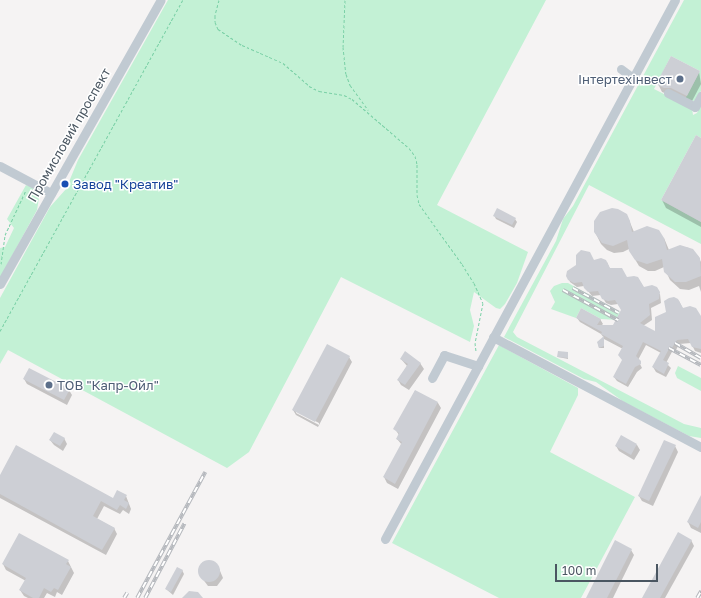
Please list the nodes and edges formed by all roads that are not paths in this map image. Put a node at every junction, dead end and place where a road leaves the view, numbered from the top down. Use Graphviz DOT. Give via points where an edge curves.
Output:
graph roads {
  1 [pos="161,0"];
  2 [pos="675,0"];
  3 [pos="621,69"];
  4 [pos="633,78"];
  5 [pos="668,93"];
  6 [pos="701,96"];
  7 [pos="0,166"];
  8 [pos="51,193"];
  9 [pos="1,280"];
  10 [pos="493,337"];
  11 [pos="478,366"];
  12 [pos="432,378"];
  13 [pos="701,447"];
  14 [pos="385,539"];
  1 -- 8 [label="street, Промисловий проспект"];
  2 -- 4 [label="street"];
  3 -- 4 [label="street"];
  4 -- 10 [label="street"];
  5 -- 6 [label="street" via="695,107"];
  7 -- 8 [label="street"];
  8 -- 9 [label="street, Промисловий проспект"];
  10 -- 11 [label="street"];
  10 -- 13 [label="street"];
  11 -- 12 [label="street" via="444,356"];
  11 -- 14 [label="street"];
}
